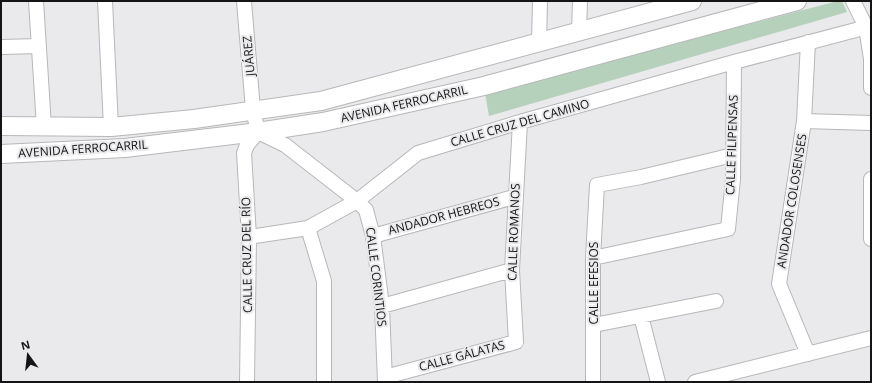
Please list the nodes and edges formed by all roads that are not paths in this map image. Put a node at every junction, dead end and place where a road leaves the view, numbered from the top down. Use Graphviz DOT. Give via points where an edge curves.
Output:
graph roads {
  1 [pos="36,1"];
  2 [pos="106,1"];
  3 [pos="244,1"];
  4 [pos="540,1"];
  5 [pos="580,1"];
  6 [pos="692,1"];
  7 [pos="797,1"];
  8 [pos="854,1"];
  9 [pos="868,27"];
  10 [pos="579,32"];
  11 [pos="808,42"];
  12 [pos="539,43"];
  13 [pos="39,46"];
  14 [pos="1,47"];
  15 [pos="734,62"];
  16 [pos="871,84"];
  17 [pos="871,88"];
  18 [pos="254,110"];
  19 [pos="804,121"];
  20 [pos="520,122"];
  21 [pos="871,123"];
  22 [pos="1,126"];
  23 [pos="44,127"];
  24 [pos="111,127"];
  25 [pos="258,132"];
  26 [pos="1,154"];
  27 [pos="732,155"];
  28 [pos="871,179"];
  29 [pos="514,197"];
  30 [pos="357,201"];
  31 [pos="871,220"];
  32 [pos="308,228"];
  33 [pos="373,236"];
  34 [pos="248,237"];
  35 [pos="871,239"];
  36 [pos="593,258"];
  37 [pos="512,270"];
  38 [pos="716,301"];
  39 [pos="382,306"];
  40 [pos="641,316"];
  41 [pos="594,325"];
  42 [pos="871,338"];
  43 [pos="516,342"];
  44 [pos="808,354"];
  45 [pos="385,379"];
  46 [pos="247,382"];
  47 [pos="324,382"];
  48 [pos="593,382"];
  49 [pos="658,382"];
  50 [pos="695,382"];
  1 -- 13 [label="street"];
  2 -- 24 [label="street"];
  3 -- 18 [label="street, JUÁREZ"];
  4 -- 12 [label="street"];
  5 -- 10 [label="street"];
  6 -- 10 [label="main road, AVENIDA FERROCARRIL"];
  7 -- 25 [label="main road, AVENIDA FERROCARRIL" via="484,86 324,122"];
  8 -- 9 [label="street"];
  9 -- 11 [label="street, CALLE CRUZ DEL CAMINO"];
  9 -- 16 [label="street"];
  10 -- 12 [label="main road, AVENIDA FERROCARRIL"];
  11 -- 15 [label="street, CALLE CRUZ DEL CAMINO"];
  11 -- 19 [label="street, ANDADOR COLOSENSES"];
  12 -- 18 [label="main road, AVENIDA FERROCARRIL" via="322,101"];
  13 -- 14 [label="street"];
  13 -- 23 [label="street"];
  15 -- 20 [label="street, CALLE CRUZ DEL CAMINO"];
  15 -- 27 [label="street, CALLE FILIPENSAS"];
  16 -- 17 [label="street"];
  18 -- 24 [label="main road, AVENIDA FERROCARRIL"];
  18 -- 25 [label="street, JUÁREZ"];
  19 -- 21 [label="street"];
  19 -- 44 [label="street, ANDADOR COLOSENSES" via="779,284"];
  20 -- 29 [label="street, CALLE ROMANOS"];
  20 -- 30 [label="street, CALLE CRUZ DEL CAMINO" via="418,153"];
  22 -- 23 [label="main road, AVENIDA FERROCARRIL"];
  23 -- 24 [label="main road, AVENIDA FERROCARRIL"];
  25 -- 26 [label="main road, AVENIDA FERROCARRIL" via="125,148"];
  25 -- 30 [label="street, CALLE CORINTIOS" via="285,145"];
  25 -- 34 [label="street, CALLE CRUZ DEL RÍO" via="244,153"];
  27 -- 36 [label="street, CALLE EFESIOS" via="597,185"];
  27 -- 36 [label="street, CALLE FILIPENSAS" via="733,179 728,229"];
  28 -- 31 [label="street"];
  29 -- 33 [label="street, ANDADOR HEBREOS"];
  29 -- 37 [label="street, CALLE ROMANOS"];
  30 -- 32 [label="street, CALLE CRUZ DEL CAMINO"];
  30 -- 33 [label="street, CALLE CORINTIOS" via="366,210"];
  31 -- 35 [label="street"];
  32 -- 34 [label="street, CALLE CRUZ DEL CAMINO"];
  32 -- 47 [label="street" via="324,281"];
  33 -- 39 [label="street, CALLE CORINTIOS"];
  34 -- 46 [label="street, CALLE CRUZ DEL RÍO"];
  36 -- 41 [label="street, CALLE EFESIOS"];
  37 -- 39 [label="street"];
  37 -- 43 [label="street, CALLE ROMANOS"];
  38 -- 40 [label="street"];
  39 -- 45 [label="street, CALLE CORINTIOS"];
  40 -- 41 [label="street"];
  40 -- 49 [label="street"];
  41 -- 48 [label="street, CALLE EFESIOS"];
  42 -- 44 [label="street"];
  43 -- 45 [label="street, CALLE GÁLATAS"];
  44 -- 50 [label="street"];
}
